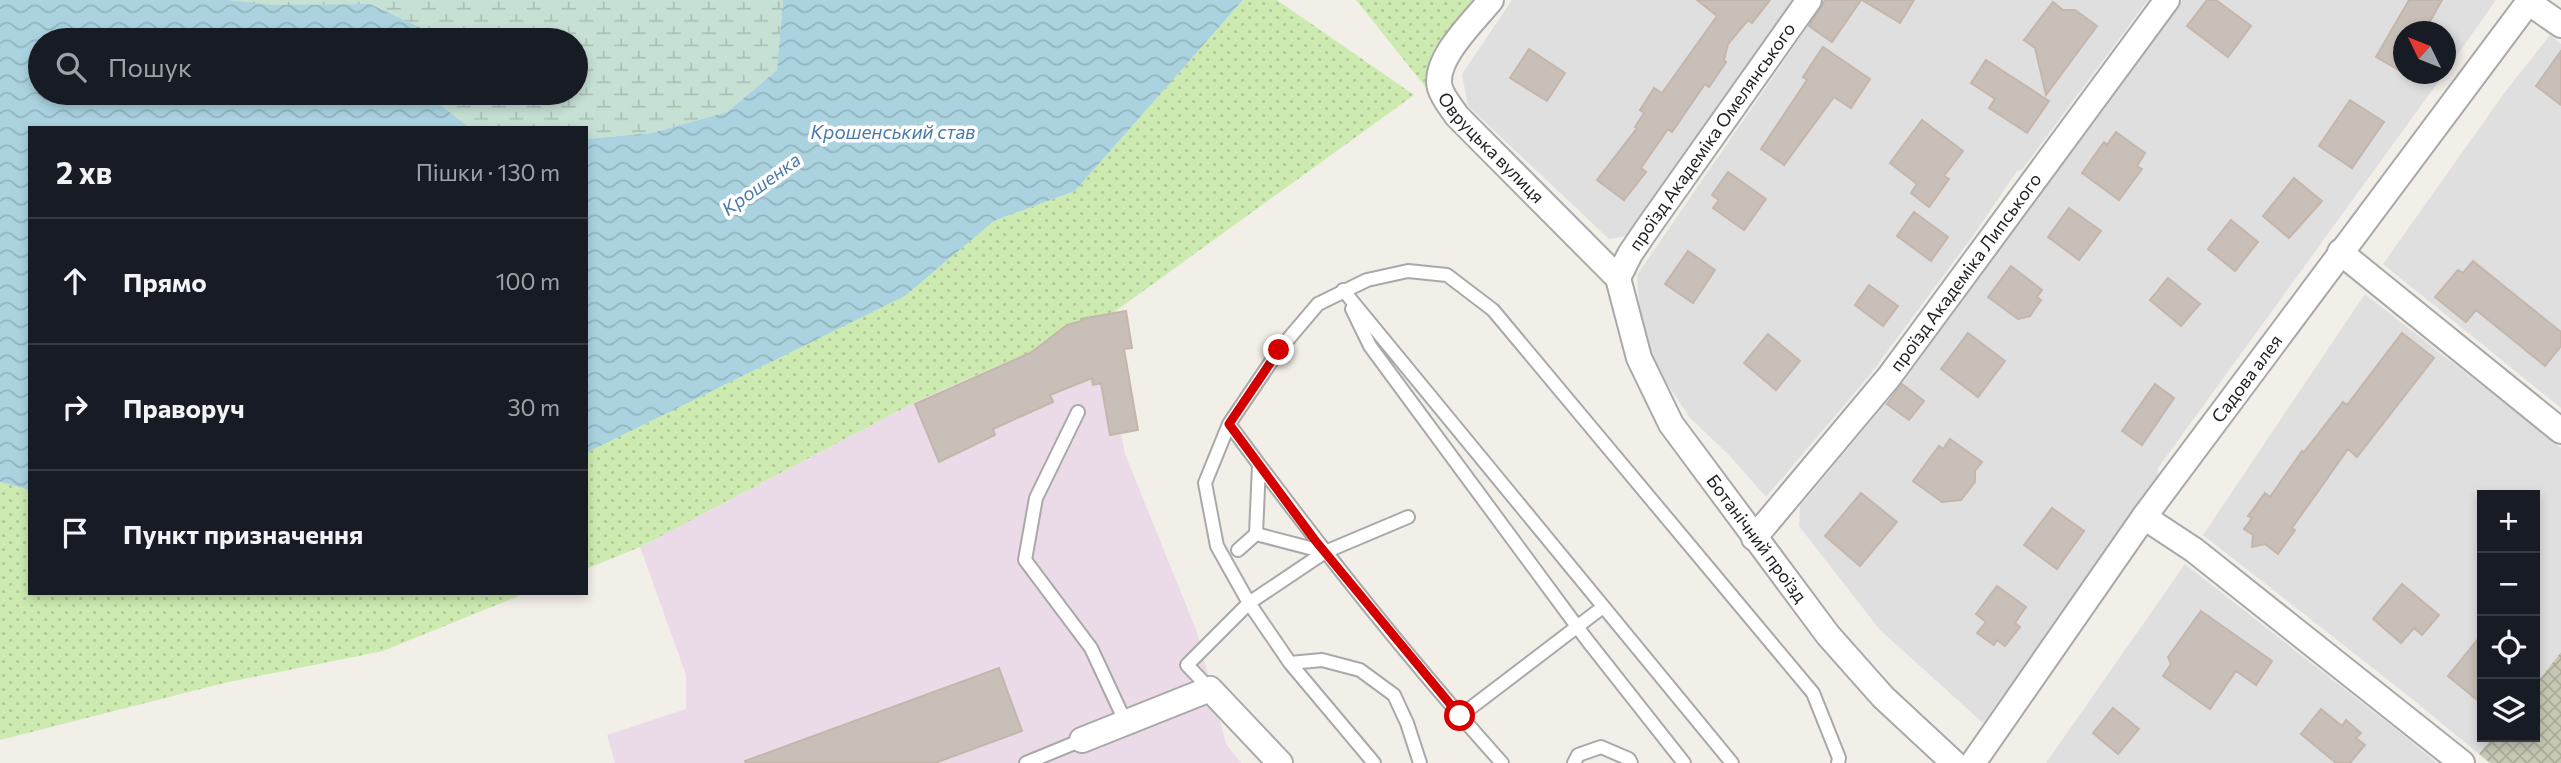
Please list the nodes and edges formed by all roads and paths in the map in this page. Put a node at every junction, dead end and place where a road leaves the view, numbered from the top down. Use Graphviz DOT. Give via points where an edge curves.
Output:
graph roads {
  1 [pos="1491,0"];
  2 [pos="1809,0"];
  3 [pos="2167,0"];
  4 [pos="2529,1"];
  5 [pos="2561,26"];
  6 [pos="2340,252"];
  7 [pos="1618,278"];
  8 [pos="1343,290"];
  9 [pos="1078,412"];
  10 [pos="1229,424"];
  11 [pos="2561,431"];
  12 [pos="1259,465"];
  13 [pos="1408,517"];
  14 [pos="2144,517"];
  15 [pos="1256,534"];
  16 [pos="1754,538"];
  17 [pos="1238,550"];
  18 [pos="1325,552"];
  19 [pos="1249,603"];
  20 [pos="1603,607"];
  21 [pos="1576,626"];
  22 [pos="1290,663"];
  23 [pos="1210,689"];
  24 [pos="1460,716"];
  25 [pos="1125,721"];
  26 [pos="1082,740"];
  27 [pos="1026,763"];
  28 [pos="1280,763"];
  29 [pos="1374,763"];
  30 [pos="1420,763"];
  31 [pos="1503,763"];
  32 [pos="1574,763"];
  33 [pos="1631,763"];
  34 [pos="1684,763"];
  35 [pos="1732,763"];
  36 [pos="1838,763"];
  37 [pos="1954,763"];
  38 [pos="1973,763"];
  39 [pos="2462,763"];
  1 -- 7 [label="street, Овруцька вулиця" via="1446,56 1440,88 1457,116"];
  2 -- 7 [label="street, проїзд Академіка Омелянського" via="1649,226"];
  3 -- 16 [label="street, проїзд Академіка Липського" via="1889,377"];
  4 -- 5 [label="street"];
  4 -- 6 [label="street, Садова алея"];
  6 -- 11 [label="street"];
  6 -- 14 [label="street, Садова алея"];
  7 -- 16 [label="street, Ботанічний проїзд" via="1639,358 1654,393 1671,424"];
  8 -- 10 [label="lane" via="1318,304 1279,350"];
  8 -- 20 [label="lane"];
  8 -- 21 [label="lane" via="1370,346"];
  8 -- 36 [label="lane" via="1408,271 1447,275 1493,310 1813,693"];
  9 -- 25 [label="lane" via="1037,498 1025,559 1091,648"];
  10 -- 12 [label="lane"];
  10 -- 19 [label="lane" via="1205,482 1217,546"];
  12 -- 15 [label="lane"];
  12 -- 18 [label="lane"];
  13 -- 18 [label="lane"];
  14 -- 38 [label="street, Садова алея"];
  14 -- 39 [label="street" via="2194,550"];
  15 -- 17 [label="lane"];
  15 -- 18 [label="lane"];
  16 -- 37 [label="street, Ботанічний проїзд" via="1828,635 1883,697"];
  18 -- 19 [label="lane"];
  18 -- 24 [label="lane"];
  19 -- 22 [label="lane"];
  19 -- 23 [label="lane" via="1188,665"];
  20 -- 21 [label="lane"];
  20 -- 35 [label="lane"];
  21 -- 24 [label="lane"];
  21 -- 34 [label="lane"];
  22 -- 29 [label="lane"];
  22 -- 30 [label="lane" via="1322,660 1360,670 1394,695"];
  23 -- 25 [label="street"];
  23 -- 28 [label="street"];
  24 -- 31 [label="lane"];
  25 -- 26 [label="street"];
  26 -- 27 [label="lane"];
  32 -- 33 [label="lane" via="1578,755 1601,747"];
}
